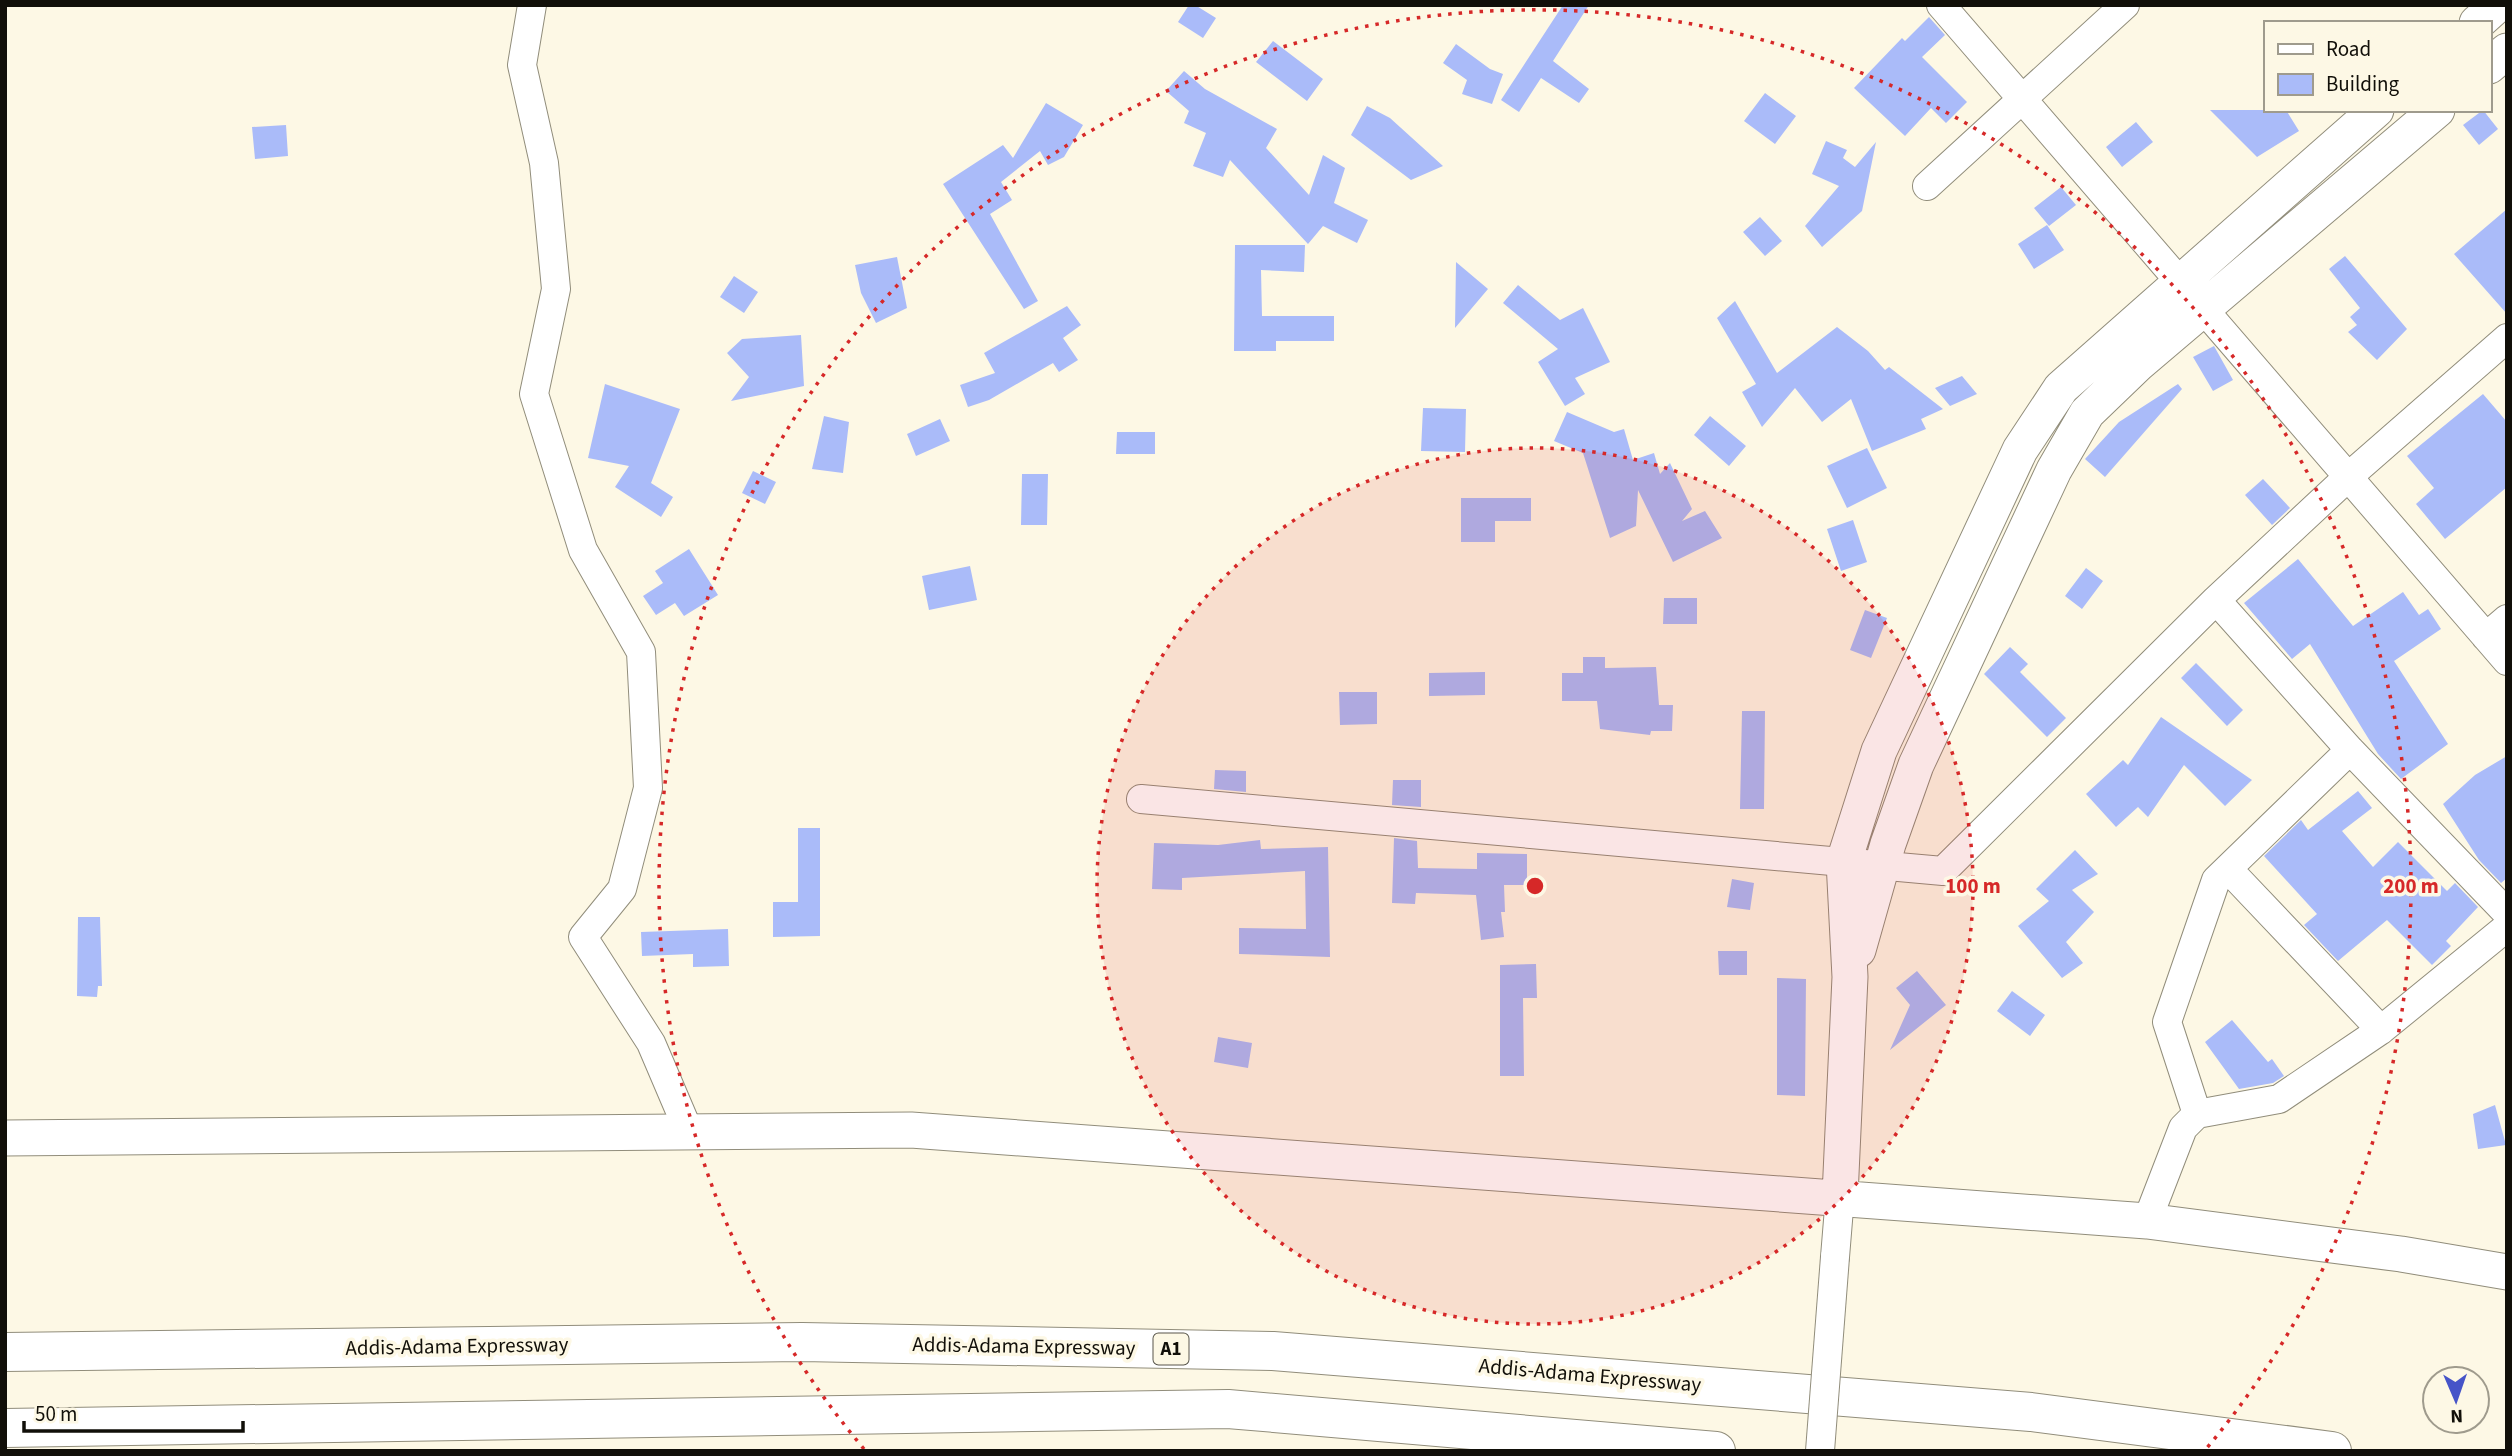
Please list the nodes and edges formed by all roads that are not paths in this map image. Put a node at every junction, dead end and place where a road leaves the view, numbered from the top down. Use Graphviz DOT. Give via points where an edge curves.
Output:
graph roads {
  1 [pos="533,5"];
  2 [pos="1941,5"];
  3 [pos="2125,5"];
  4 [pos="2497,5"];
  5 [pos="2479,21"];
  6 [pos="2507,51"];
  7 [pos="2491,64"];
  8 [pos="2022,99"];
  9 [pos="2374,112"];
  10 [pos="2435,112"];
  11 [pos="1927,186"];
  12 [pos="2180,282"];
  13 [pos="2203,309"];
  14 [pos="2507,338"];
  15 [pos="2348,477"];
  16 [pos="2216,600"];
  17 [pos="2497,628"];
  18 [pos="2507,661"];
  19 [pos="2350,750"];
  20 [pos="1141,799"];
  21 [pos="1844,861"];
  22 [pos="1881,867"];
  23 [pos="2228,869"];
  24 [pos="2507,913"];
  25 [pos="2507,927"];
  26 [pos="1850,977"];
  27 [pos="2381,1030"];
  28 [pos="2197,1114"];
  29 [pos="689,1132"];
  30 [pos="5,1138"];
  31 [pos="1840,1196"];
  32 [pos="2147,1221"];
  33 [pos="2507,1272"];
  34 [pos="5,1352"];
  35 [pos="5,1428"];
  36 [pos="1716,1451"];
  37 [pos="1820,1451"];
  38 [pos="2332,1451"];
  1 -- 29 [label="street" via="522,65 544,163 556,289 534,394 583,550 641,652 648,788 622,889 583,936 651,1043"];
  2 -- 8 [label="street"];
  3 -- 8 [label="street"];
  4 -- 5 [label="street"];
  6 -- 7 [label="street"];
  8 -- 11 [label="street"];
  8 -- 12 [label="street"];
  9 -- 12 [label="street"];
  10 -- 13 [label="street"];
  12 -- 13 [label="street"];
  12 -- 21 [label="street" via="2061,388 2020,450 1879,751"];
  13 -- 15 [label="street"];
  13 -- 22 [label="street" via="2087,413 2054,470 1916,765"];
  14 -- 15 [label="street"];
  15 -- 16 [label="street"];
  15 -- 17 [label="street"];
  16 -- 19 [label="street"];
  16 -- 22 [label="street" via="1943,871"];
  17 -- 18 [label="street"];
  19 -- 23 [label="street"];
  19 -- 24 [label="street"];
  20 -- 21 [label="street"];
  21 -- 22 [label="street"];
  21 -- 26 [label="street"];
  22 -- 26 [label="street"];
  23 -- 27 [label="street"];
  23 -- 28 [label="street" via="2216,880 2167,1022"];
  25 -- 27 [label="street"];
  26 -- 31 [label="street"];
  27 -- 28 [label="street" via="2279,1099"];
  28 -- 32 [label="street" via="2183,1128"];
  29 -- 30 [label="street"];
  29 -- 31 [label="street" via="911,1130"];
  31 -- 32 [label="street"];
  31 -- 37 [label="street, bridge"];
  32 -- 33 [label="street"];
  34 -- 38 [label="highway, Addis-Adama Expressway / A1" via="802,1342 1273,1351 2031,1412"];
  35 -- 36 [label="highway" via="1228,1409"];
}
